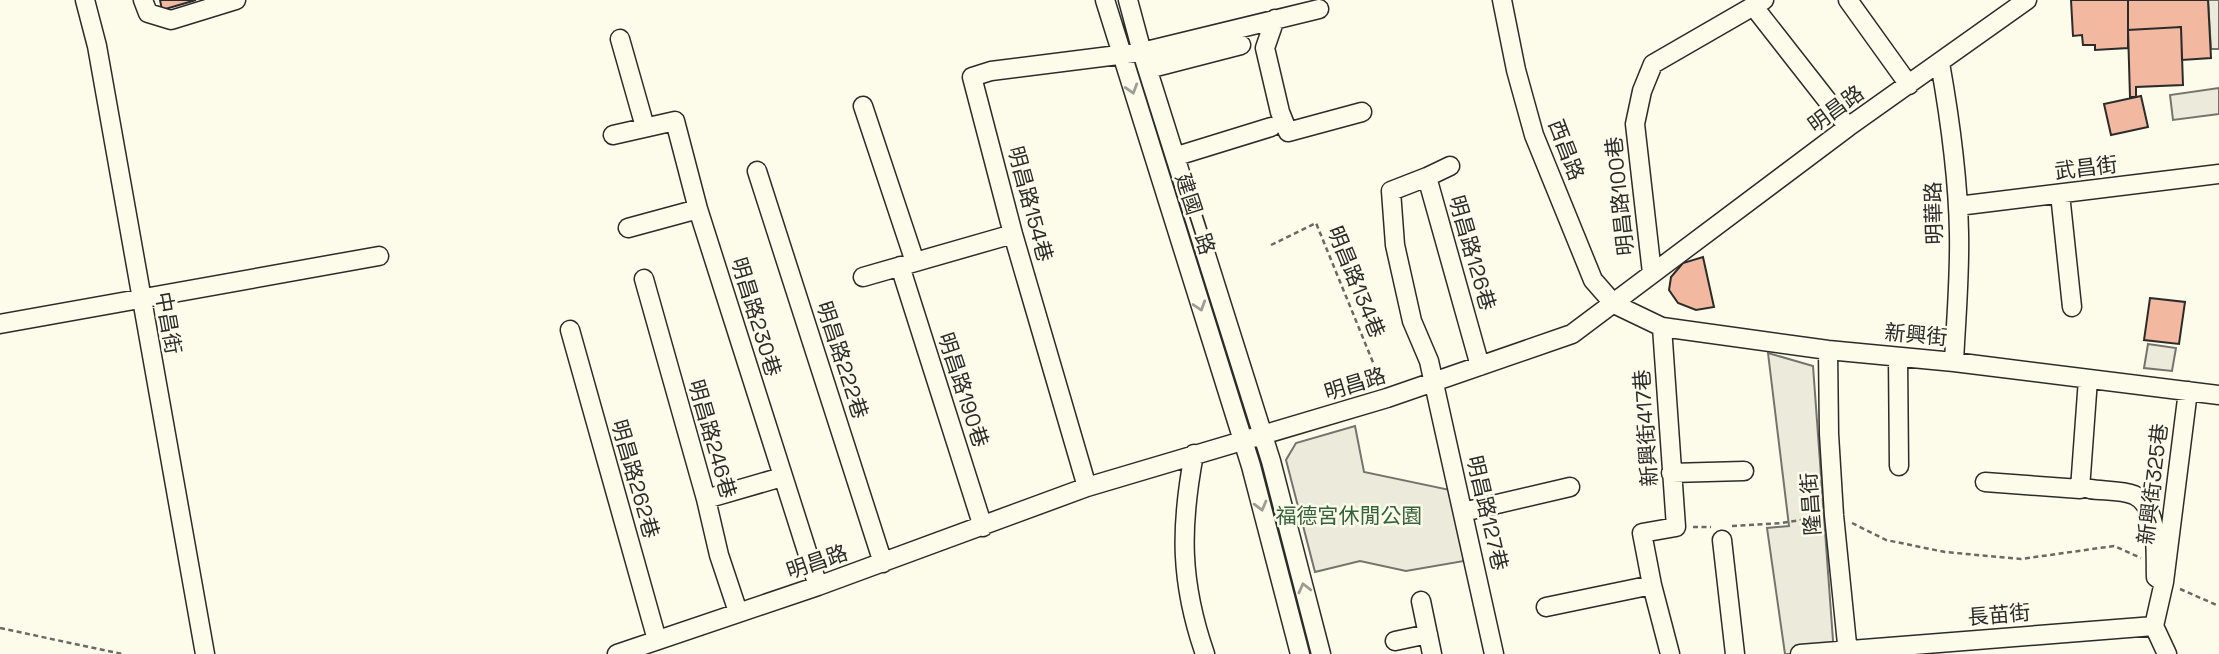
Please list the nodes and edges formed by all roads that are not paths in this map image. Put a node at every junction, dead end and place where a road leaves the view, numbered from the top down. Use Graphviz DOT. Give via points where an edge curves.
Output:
graph roads {
  1 [pos="86,0"];
  2 [pos="143,0"];
  3 [pos="236,0"];
  4 [pos="1105,0"];
  5 [pos="1128,0"];
  6 [pos="1502,0"];
  7 [pos="1848,0"];
  8 [pos="2027,0"];
  9 [pos="1759,4"];
  10 [pos="1319,9"];
  11 [pos="1275,19"];
  12 [pos="620,39"];
  13 [pos="1241,45"];
  14 [pos="1121,53"];
  15 [pos="1145,60"];
  16 [pos="1940,63"];
  17 [pos="1909,86"];
  18 [pos="863,106"];
  19 [pos="1362,113"];
  20 [pos="645,127"];
  21 [pos="1271,127"];
  22 [pos="1849,127"];
  23 [pos="613,135"];
  24 [pos="1177,156"];
  25 [pos="1450,166"];
  26 [pos="757,171"];
  27 [pos="2219,174"];
  28 [pos="1427,177"];
  29 [pos="2060,194"];
  30 [pos="1958,206"];
  31 [pos="698,209"];
  32 [pos="628,229"];
  33 [pos="1013,234"];
  34 [pos="379,256"];
  35 [pos="907,264"];
  36 [pos="1652,273"];
  37 [pos="863,277"];
  38 [pos="643,279"];
  39 [pos="141,300"];
  40 [pos="1614,304"];
  41 [pos="2072,307"];
  42 [pos="0,324"];
  43 [pos="1662,327"];
  44 [pos="570,330"];
  45 [pos="1828,350"];
  46 [pos="1899,357"];
  47 [pos="1954,362"];
  48 [pos="1480,366"];
  49 [pos="2088,379"];
  50 [pos="1434,382"];
  51 [pos="2188,391"];
  52 [pos="2219,395"];
  53 [pos="1263,435"];
  54 [pos="1243,440"];
  55 [pos="1194,454"];
  56 [pos="1899,466"];
  57 [pos="1744,471"];
  58 [pos="1671,473"];
  59 [pos="782,477"];
  60 [pos="1985,482"];
  61 [pos="1570,487"];
  62 [pos="1087,488"];
  63 [pos="2090,489"];
  64 [pos="706,499"];
  65 [pos="1463,512"];
  66 [pos="983,527"];
  67 [pos="1723,531"];
  68 [pos="883,563"];
  69 [pos="2160,580"];
  70 [pos="1652,585"];
  71 [pos="818,586"];
  72 [pos="1421,601"];
  73 [pos="1546,607"];
  74 [pos="738,612"];
  75 [pos="2154,626"];
  76 [pos="1428,634"];
  77 [pos="657,640"];
  78 [pos="1395,641"];
  79 [pos="1848,652"];
  80 [pos="205,654"];
  81 [pos="617,654"];
  82 [pos="1205,654"];
  83 [pos="1300,654"];
  84 [pos="1321,654"];
  85 [pos="1432,654"];
  86 [pos="1494,654"];
  87 [pos="1670,654"];
  88 [pos="1735,654"];
  89 [pos="1800,654"];
  90 [pos="2167,654"];
  1 -- 39 [label="street, 中昌街"];
  2 -- 3 [label="street" via="148,13 171,20"];
  4 -- 14 [label="street, 建國二路"];
  5 -- 15 [label="street, 建國二路"];
  6 -- 40 [label="street, 西昌路" via="1534,135 1593,280"];
  7 -- 17 [label="street"];
  8 -- 16 [label="street, 明昌路"];
  9 -- 22 [label="street"];
  9 -- 36 [label="street, 明昌路100巷" via="1653,64 1635,124"];
  10 -- 11 [label="street"];
  11 -- 15 [label="street"];
  11 -- 19 [label="street" via="1265,48 1288,132"];
  12 -- 20 [label="street"];
  13 -- 15 [label="street"];
  14 -- 15 [label="street"];
  14 -- 33 [label="street, 明昌路154巷" via="972,77"];
  14 -- 54 [label="street, 建國二路, one-way"];
  15 -- 24 [label="street, 建國二路"];
  16 -- 17 [label="street, 明昌路"];
  16 -- 30 [label="street, 明華路"];
  17 -- 22 [label="street, 明昌路"];
  18 -- 35 [label="street, 明昌路190巷"];
  20 -- 23 [label="street, 明昌路230巷"];
  20 -- 31 [label="street, 明昌路230巷" via="675,121"];
  21 -- 24 [label="street"];
  22 -- 36 [label="street, 明昌路"];
  24 -- 53 [label="street, 建國二路"];
  25 -- 28 [label="street, 明昌路126巷"];
  26 -- 68 [label="street, 明昌路222巷"];
  27 -- 29 [label="street, 武昌街"];
  28 -- 48 [label="street, 明昌路126巷"];
  28 -- 50 [label="street, 明昌路127巷" via="1391,191 1395,245 1412,321"];
  29 -- 30 [label="street, 武昌街"];
  29 -- 41 [label="street"];
  30 -- 47 [label="street, 明華路"];
  31 -- 32 [label="street"];
  31 -- 59 [label="street, 明昌路230巷"];
  33 -- 35 [label="street"];
  33 -- 62 [label="street, 明昌路154巷"];
  34 -- 39 [label="street"];
  35 -- 37 [label="street"];
  35 -- 66 [label="street, 明昌路190巷"];
  36 -- 40 [label="street, 明昌路"];
  38 -- 64 [label="street, 明昌路246巷"];
  39 -- 42 [label="street"];
  39 -- 80 [label="street, 中昌街"];
  40 -- 43 [label="street, 新興街"];
  40 -- 48 [label="street, 明昌路" via="1572,334"];
  43 -- 45 [label="street, 新興街"];
  43 -- 58 [label="street, 新興街417巷"];
  44 -- 77 [label="street, 明昌路262巷"];
  45 -- 46 [label="street, 新興街"];
  45 -- 79 [label="street, 隆昌街" via="1834,515"];
  46 -- 47 [label="street, 新興街"];
  46 -- 56 [label="street"];
  47 -- 49 [label="street, 新興街"];
  48 -- 50 [label="street, 明昌路"];
  49 -- 51 [label="street, 新興街"];
  49 -- 60 [label="street" via="2080,489"];
  50 -- 53 [label="street, 明昌路"];
  50 -- 65 [label="street, 明昌路127巷"];
  51 -- 52 [label="street, 新興街"];
  51 -- 69 [label="street, 新興街325巷"];
  53 -- 54 [label="street, 明昌路"];
  84 -- 53 [label="street, 建國二路, one-way"];
  54 -- 55 [label="street, 明昌路"];
  54 -- 83 [label="street, 建國二路, one-way"];
  55 -- 62 [label="street, 明昌路"];
  55 -- 82 [label="street" via="1185,498 1183,545 1193,620"];
  57 -- 58 [label="street"];
  58 -- 70 [label="street, 新興街417巷" via="1676,527 1642,533"];
  59 -- 64 [label="street"];
  59 -- 71 [label="street, 明昌路230巷"];
  61 -- 65 [label="street"];
  62 -- 66 [label="street, 明昌路"];
  63 -- 69 [label="street, 新興街325巷" via="2133,494 2152,515"];
  64 -- 74 [label="street, 明昌路246巷"];
  65 -- 86 [label="street, 明昌路127巷"];
  66 -- 68 [label="street, 明昌路"];
  67 -- 88 [label="street"];
  68 -- 71 [label="street, 明昌路"];
  69 -- 75 [label="street, 新興街325巷"];
  70 -- 73 [label="street"];
  70 -- 87 [label="street"];
  71 -- 74 [label="street, 明昌路"];
  72 -- 76 [label="street"];
  74 -- 77 [label="street, 明昌路"];
  75 -- 79 [label="street, 長苗街"];
  75 -- 90 [label="street"];
  76 -- 78 [label="street"];
  76 -- 85 [label="street"];
  77 -- 81 [label="street, 明昌路"];
  79 -- 89 [label="street, 長苗街"];
}
